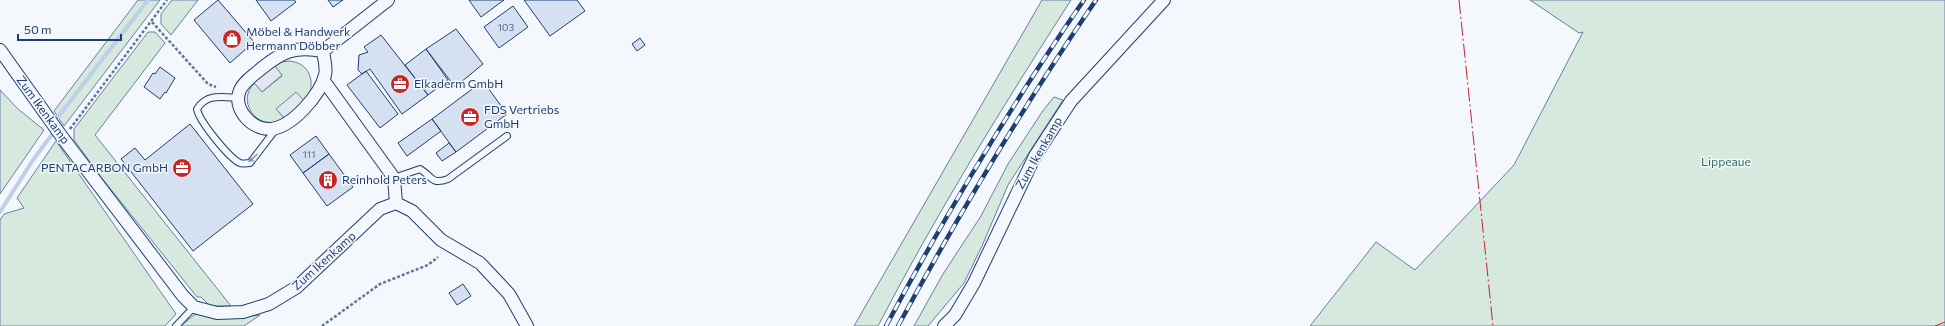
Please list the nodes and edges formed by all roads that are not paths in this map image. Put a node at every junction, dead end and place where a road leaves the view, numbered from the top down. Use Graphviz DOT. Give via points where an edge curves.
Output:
graph roads {
  1 [pos="388,0"];
  2 [pos="1164,0"];
  3 [pos="0,50"];
  4 [pos="323,51"];
  5 [pos="324,81"];
  6 [pos="239,97"];
  7 [pos="277,128"];
  8 [pos="507,136"];
  9 [pos="394,178"];
  10 [pos="396,203"];
  11 [pos="194,307"];
  12 [pos="954,321"];
  13 [pos="176,326"];
  14 [pos="527,326"];
  15 [pos="944,326"];
  1 -- 4 [label="street"];
  2 -- 12 [label="street, Zum Ikenkamp" via="1067,107 1035,156"];
  3 -- 11 [label="street, Zum Ikenkamp" via="62,137"];
  4 -- 5 [label="street" via="326,66"];
  4 -- 6 [label="street" via="303,49 279,55 250,78 241,89"];
  5 -- 7 [label="street" via="310,103"];
  5 -- 9 [label="street"];
  6 -- 7 [label="street" via="243,114 255,127"];
  7 -- 6 [label="lane, one-way" via="250,163 241,163 233,158 202,123 197,109 201,102 217,96"];
  8 -- 9 [label="lane" via="448,179 434,181 420,169"];
  9 -- 10 [label="street"];
  10 -- 11 [label="street, Zum Ikenkamp" via="380,209 297,287 269,304 243,312 217,313"];
  10 -- 14 [label="street" via="412,212 441,240 480,263 509,294"];
  11 -- 13 [label="lane"];
  12 -- 15 [label="street, Zum Ikenkamp"];
}
